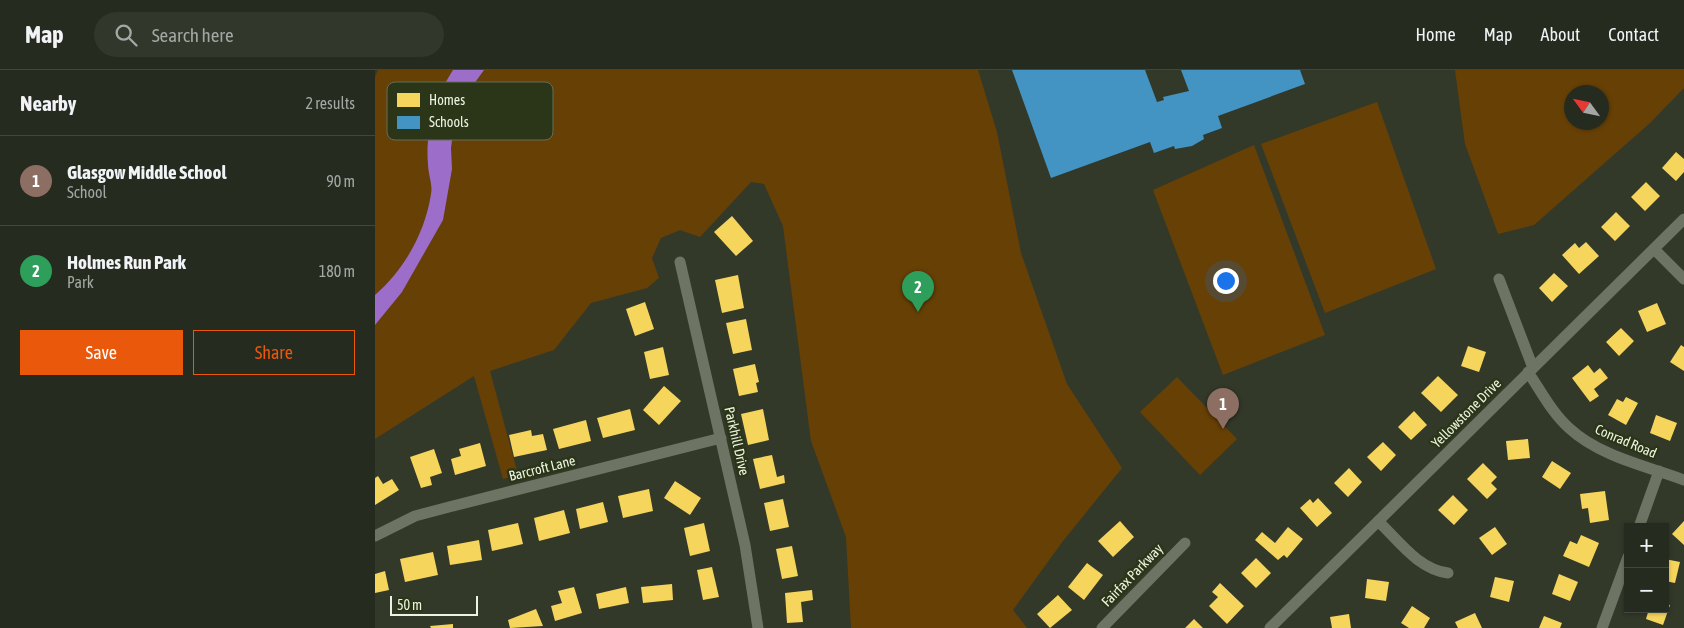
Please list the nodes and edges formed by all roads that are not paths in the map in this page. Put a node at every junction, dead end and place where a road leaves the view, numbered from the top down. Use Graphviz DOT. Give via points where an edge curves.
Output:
graph roads {
  1 [pos="1684,219"];
  2 [pos="1654,248"];
  3 [pos="680,262"];
  4 [pos="1499,279"];
  5 [pos="1684,279"];
  6 [pos="1531,370"];
  7 [pos="721,438"];
  8 [pos="1659,471"];
  9 [pos="1684,480"];
  10 [pos="1378,521"];
  11 [pos="1640,523"];
  12 [pos="375,536"];
  13 [pos="1185,543"];
  14 [pos="1624,568"];
  15 [pos="1448,573"];
  16 [pos="1275,626"];
  17 [pos="758,628"];
  18 [pos="1102,628"];
  19 [pos="1602,628"];
  1 -- 2 [label="street, Yellowstone Drive"];
  2 -- 5 [label="street"];
  2 -- 6 [label="street, Yellowstone Drive"];
  3 -- 7 [label="street, Parkhill Drive"];
  4 -- 6 [label="street, Conrad Road"];
  6 -- 8 [label="street, Conrad Road" via="1557,416 1569,429 1605,451"];
  6 -- 10 [label="street, Yellowstone Drive"];
  7 -- 12 [label="street, Barcroft Lane" via="415,516"];
  7 -- 17 [label="street, Parkhill Drive" via="745,545"];
  8 -- 9 [label="street, Conrad Road"];
  8 -- 11 [label="street"];
  10 -- 15 [label="street" via="1419,562"];
  10 -- 16 [label="street, Yellowstone Drive"];
  13 -- 18 [label="street, Fairfax Parkway"];
  14 -- 19 [label="street"];
}
